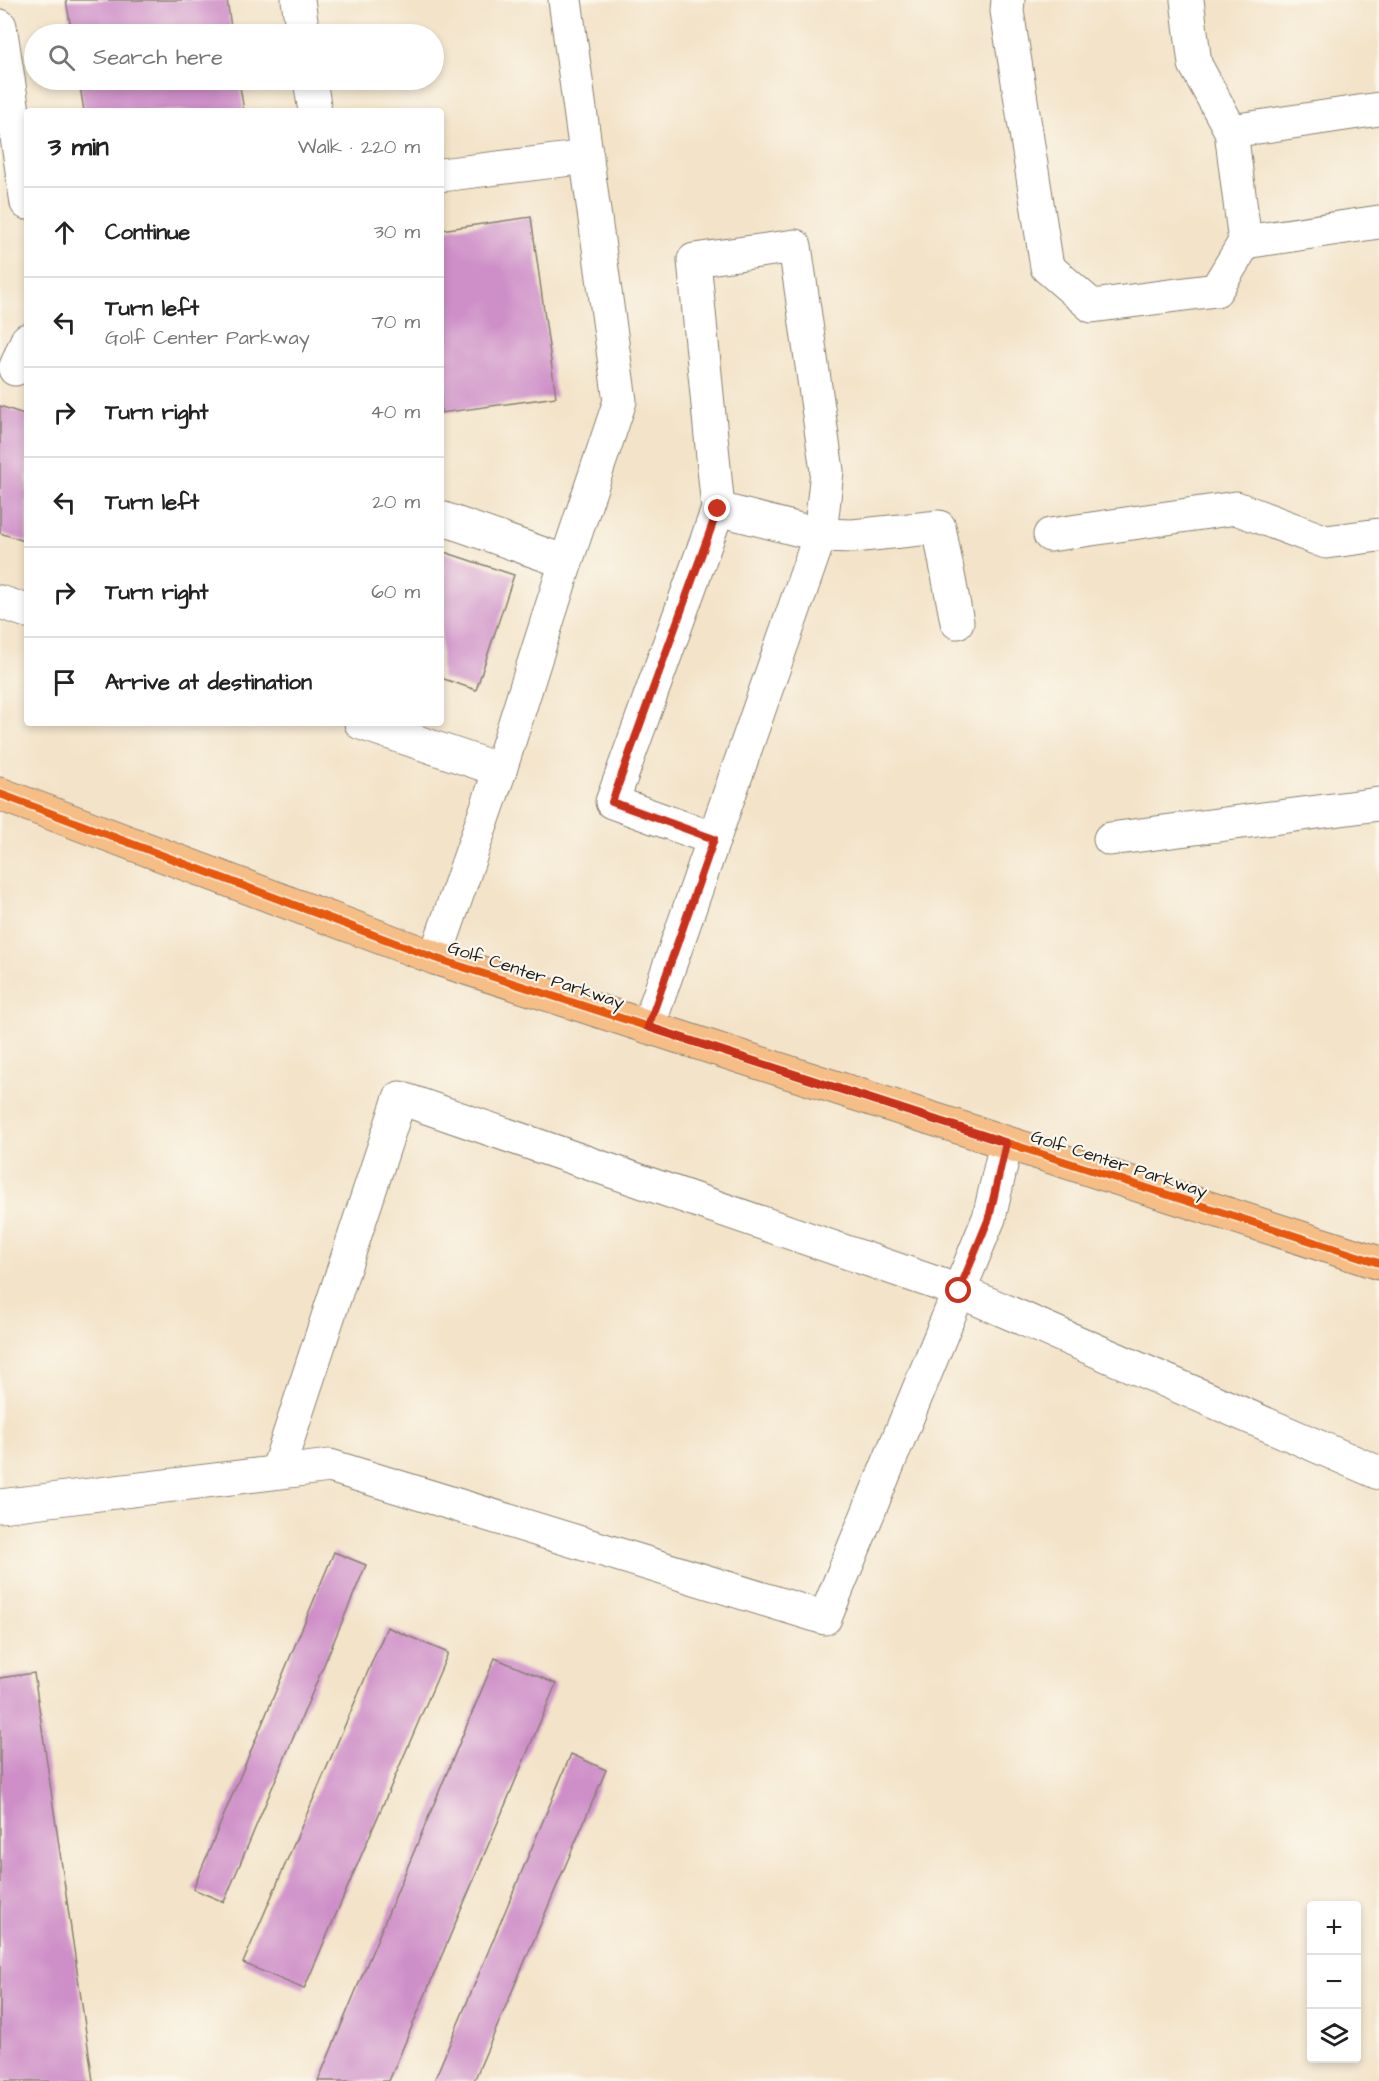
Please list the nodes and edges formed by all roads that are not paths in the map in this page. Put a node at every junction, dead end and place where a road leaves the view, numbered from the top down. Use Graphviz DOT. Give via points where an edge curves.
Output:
graph roads {
  1 [pos="298,0"];
  2 [pos="565,0"];
  3 [pos="1008,0"];
  4 [pos="1186,0"];
  5 [pos="302,24"];
  6 [pos="0,26"];
  7 [pos="312,90"];
  8 [pos="315,108"];
  9 [pos="1379,110"];
  10 [pos="1231,131"];
  11 [pos="587,157"];
  12 [pos="444,175"];
  13 [pos="24,183"];
  14 [pos="1379,222"];
  15 [pos="1245,242"];
  16 [pos="718,509"];
  17 [pos="444,519"];
  18 [pos="820,535"];
  19 [pos="1050,535"];
  20 [pos="1379,535"];
  21 [pos="566,562"];
  22 [pos="0,602"];
  23 [pos="24,610"];
  24 [pos="957,622"];
  25 [pos="370,726"];
  26 [pos="500,770"];
  27 [pos="0,794"];
  28 [pos="1379,804"];
  29 [pos="714,839"];
  30 [pos="1110,839"];
  31 [pos="435,958"];
  32 [pos="648,1027"];
  33 [pos="1006,1143"];
  34 [pos="1379,1263"];
  35 [pos="959,1291"];
  36 [pos="277,1472"];
  37 [pos="1379,1473"];
  38 [pos="0,1506"];
  1 -- 5 [label="lane"];
  2 -- 11 [label="lane"];
  3 -- 15 [label="lane" via="1047,267 1092,306 1215,290"];
  4 -- 10 [label="lane" via="1195,64"];
  6 -- 13 [label="lane"];
  7 -- 8 [label="lane"];
  9 -- 10 [label="lane"];
  10 -- 15 [label="lane"];
  11 -- 12 [label="lane"];
  11 -- 21 [label="lane" via="621,401"];
  14 -- 15 [label="lane"];
  16 -- 18 [label="lane"];
  16 -- 18 [label="lane" via="694,260 795,246 826,471"];
  16 -- 29 [label="lane" via="612,802"];
  17 -- 21 [label="lane"];
  18 -- 24 [label="lane" via="853,536 939,527"];
  18 -- 29 [label="lane"];
  19 -- 20 [label="lane" via="1236,508 1326,542"];
  21 -- 26 [label="lane"];
  22 -- 23 [label="lane"];
  25 -- 26 [label="lane"];
  26 -- 31 [label="lane"];
  27 -- 31 [label="main road, Golf Center Parkway"];
  28 -- 30 [label="lane"];
  29 -- 32 [label="lane"];
  31 -- 32 [label="main road, Golf Center Parkway"];
  32 -- 33 [label="main road, Golf Center Parkway"];
  33 -- 34 [label="main road, Golf Center Parkway"];
  33 -- 35 [label="lane" via="989,1218"];
  35 -- 36 [label="lane" via="825,1618 330,1466"];
  35 -- 36 [label="lane" via="400,1098"];
  35 -- 37 [label="lane"];
  36 -- 38 [label="lane"];
}
